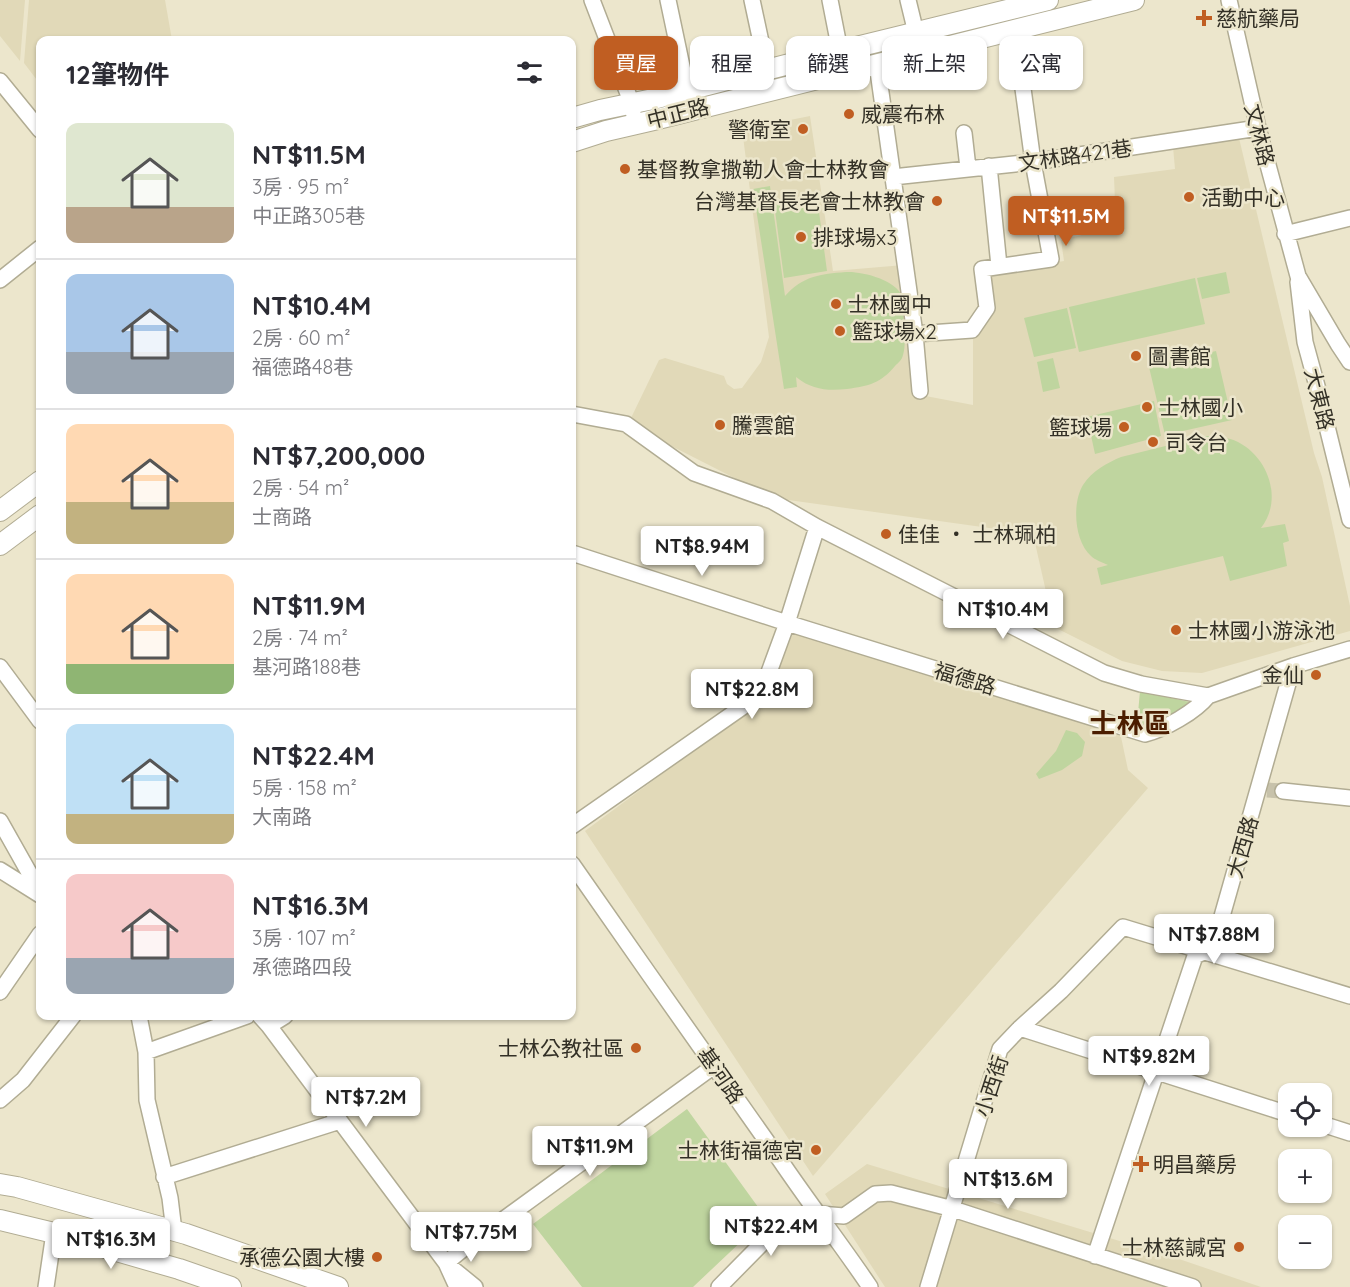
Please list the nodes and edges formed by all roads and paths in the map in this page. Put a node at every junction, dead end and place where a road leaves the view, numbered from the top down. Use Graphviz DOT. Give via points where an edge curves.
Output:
graph roads {
  1 [pos="592,0"];
  2 [pos="668,0"];
  3 [pos="752,0"];
  4 [pos="830,0"];
  5 [pos="908,0"];
  6 [pos="1048,0"];
  7 [pos="1134,0"];
  8 [pos="1229,0"];
  9 [pos="1015,30"];
  10 [pos="916,33"];
  11 [pos="760,36"];
  12 [pos="837,36"];
  13 [pos="870,44"];
  14 [pos="877,64"];
  15 [pos="0,81"];
  16 [pos="690,89"];
  17 [pos="687,90"];
  18 [pos="632,104"];
  19 [pos="576,117"];
  20 [pos="636,124"];
  21 [pos="36,125"];
  22 [pos="1258,128"];
  23 [pos="964,133"];
  24 [pos="576,141"];
  25 [pos="1034,162"];
  26 [pos="989,166"];
  27 [pos="968,168"];
  28 [pos="892,177"];
  29 [pos="1350,219"];
  30 [pos="1285,234"];
  31 [pos="36,251"];
  32 [pos="999,266"];
  33 [pos="1298,276"];
  34 [pos="0,280"];
  35 [pos="915,334"];
  36 [pos="1350,362"];
  37 [pos="920,391"];
  38 [pos="576,415"];
  39 [pos="36,484"];
  40 [pos="0,510"];
  41 [pos="36,518"];
  42 [pos="1350,520"];
  43 [pos="817,526"];
  44 [pos="0,545"];
  45 [pos="576,554"];
  46 [pos="787,623"];
  47 [pos="1350,649"];
  48 [pos="1293,666"];
  49 [pos="0,667"];
  50 [pos="1208,696"];
  51 [pos="36,716"];
  52 [pos="1283,791"];
  53 [pos="1350,798"];
  54 [pos="0,821"];
  55 [pos="576,823"];
  56 [pos="0,870"];
  57 [pos="576,870"];
  58 [pos="36,887"];
  59 [pos="36,892"];
  60 [pos="36,940"];
  61 [pos="1204,951"];
  62 [pos="0,992"];
  63 [pos="1350,996"];
  64 [pos="70,1020"];
  65 [pos="140,1020"];
  66 [pos="236,1020"];
  67 [pos="265,1021"];
  68 [pos="1020,1028"];
  69 [pos="146,1052"];
  70 [pos="714,1065"];
  71 [pos="1157,1072"];
  72 [pos="0,1100"];
  73 [pos="1278,1111"];
  74 [pos="340,1121"];
  75 [pos="1332,1127"];
  76 [pos="1350,1133"];
  77 [pos="165,1177"];
  78 [pos="0,1184"];
  79 [pos="952,1209"];
  80 [pos="819,1214"];
  81 [pos="0,1220"];
  82 [pos="174,1231"];
  83 [pos="54,1233"];
  84 [pos="1095,1256"];
  85 [pos="446,1263"];
  86 [pos="220,1285"];
  87 [pos="46,1287"];
  88 [pos="338,1287"];
  89 [pos="457,1287"];
  90 [pos="474,1287"];
  91 [pos="719,1287"];
  92 [pos="870,1287"];
  93 [pos="928,1287"];
  94 [pos="1193,1287"];
  1 -- 18 [label="street"];
  2 -- 17 [label="street"];
  3 -- 11 [label="street"];
  4 -- 12 [label="street"];
  5 -- 10 [label="street"];
  6 -- 10 [label="main road, 中正路"];
  7 -- 9 [label="main road, 中正路"];
  8 -- 22 [label="street, 文林路"];
  9 -- 14 [label="main road, 中正路"];
  9 -- 25 [label="street"];
  10 -- 13 [label="main road, 中正路"];
  14 -- 20 [label="main road, 中正路"];
  14 -- 28 [label="street"];
  15 -- 21 [label="street"];
  16 -- 17 [label="main road, 中正路"];
  17 -- 18 [label="main road, 中正路"];
  18 -- 19 [label="main road, 中正路"];
  18 -- 20 [label="street"];
  20 -- 24 [label="main road, 中正路"];
  22 -- 25 [label="street, 文林路421巷"];
  22 -- 30 [label="street, 文林路"];
  23 -- 27 [label="street"];
  25 -- 26 [label="street, 文林路421巷"];
  25 -- 32 [label="street" via="1051,259"];
  26 -- 27 [label="street, 文林路421巷"];
  26 -- 32 [label="street"];
  27 -- 28 [label="street, 文林路421巷"];
  28 -- 35 [label="street"];
  29 -- 30 [label="street"];
  30 -- 33 [label="street, 文林路"];
  31 -- 34 [label="street"];
  32 -- 35 [label="street" via="982,269 987,308 972,330"];
  33 -- 36 [label="street, 文林路"];
  33 -- 42 [label="street, 大東路" via="1305,342"];
  35 -- 37 [label="street"];
  38 -- 43 [label="street" via="626,424 694,473 772,501"];
  39 -- 40 [label="main road"];
  41 -- 44 [label="main road"];
  43 -- 46 [label="street"];
  43 -- 50 [label="street" via="1104,673"];
  45 -- 46 [label="street, 福德路"];
  46 -- 50 [label="street, 福德路" via="1145,734 1184,715"];
  46 -- 55 [label="street" via="761,694"];
  47 -- 48 [label="street, 福德路"];
  48 -- 50 [label="street, 福德路"];
  48 -- 61 [label="street, 大西路" via="1263,788 1213,948"];
  49 -- 51 [label="street"];
  52 -- 53 [label="street"];
  54 -- 58 [label="street"];
  56 -- 59 [label="street"];
  57 -- 70 [label="street, 基河路"];
  60 -- 62 [label="street"];
  61 -- 63 [label="street"];
  61 -- 68 [label="street, 小西街" via="1123,927"];
  61 -- 71 [label="street, 大西路" via="1195,956"];
  64 -- 72 [label="street" via="23,1080"];
  65 -- 69 [label="street"];
  66 -- 69 [label="street"];
  67 -- 74 [label="street"];
  68 -- 71 [label="street"];
  68 -- 79 [label="street, 小西街" via="1000,1049"];
  69 -- 77 [label="street" via="147,1100"];
  70 -- 80 [label="street, 基河路"];
  70 -- 85 [label="street"];
  71 -- 73 [label="street"];
  71 -- 84 [label="street, 大西路"];
  74 -- 77 [label="street"];
  74 -- 85 [label="street"];
  75 -- 76 [label="street"];
  77 -- 82 [label="street"];
  78 -- 82 [label="main road"];
  79 -- 80 [label="street" via="891,1193 875,1194 844,1216"];
  79 -- 84 [label="street"];
  79 -- 93 [label="street, 小西街"];
  80 -- 91 [label="street" via="790,1215"];
  80 -- 92 [label="street, 基河路"];
  81 -- 83 [label="main road"];
  82 -- 88 [label="main road"];
  83 -- 86 [label="main road" via="179,1269"];
  83 -- 87 [label="street"];
  84 -- 94 [label="street"];
  85 -- 89 [label="street"];
  85 -- 90 [label="street"];
}
